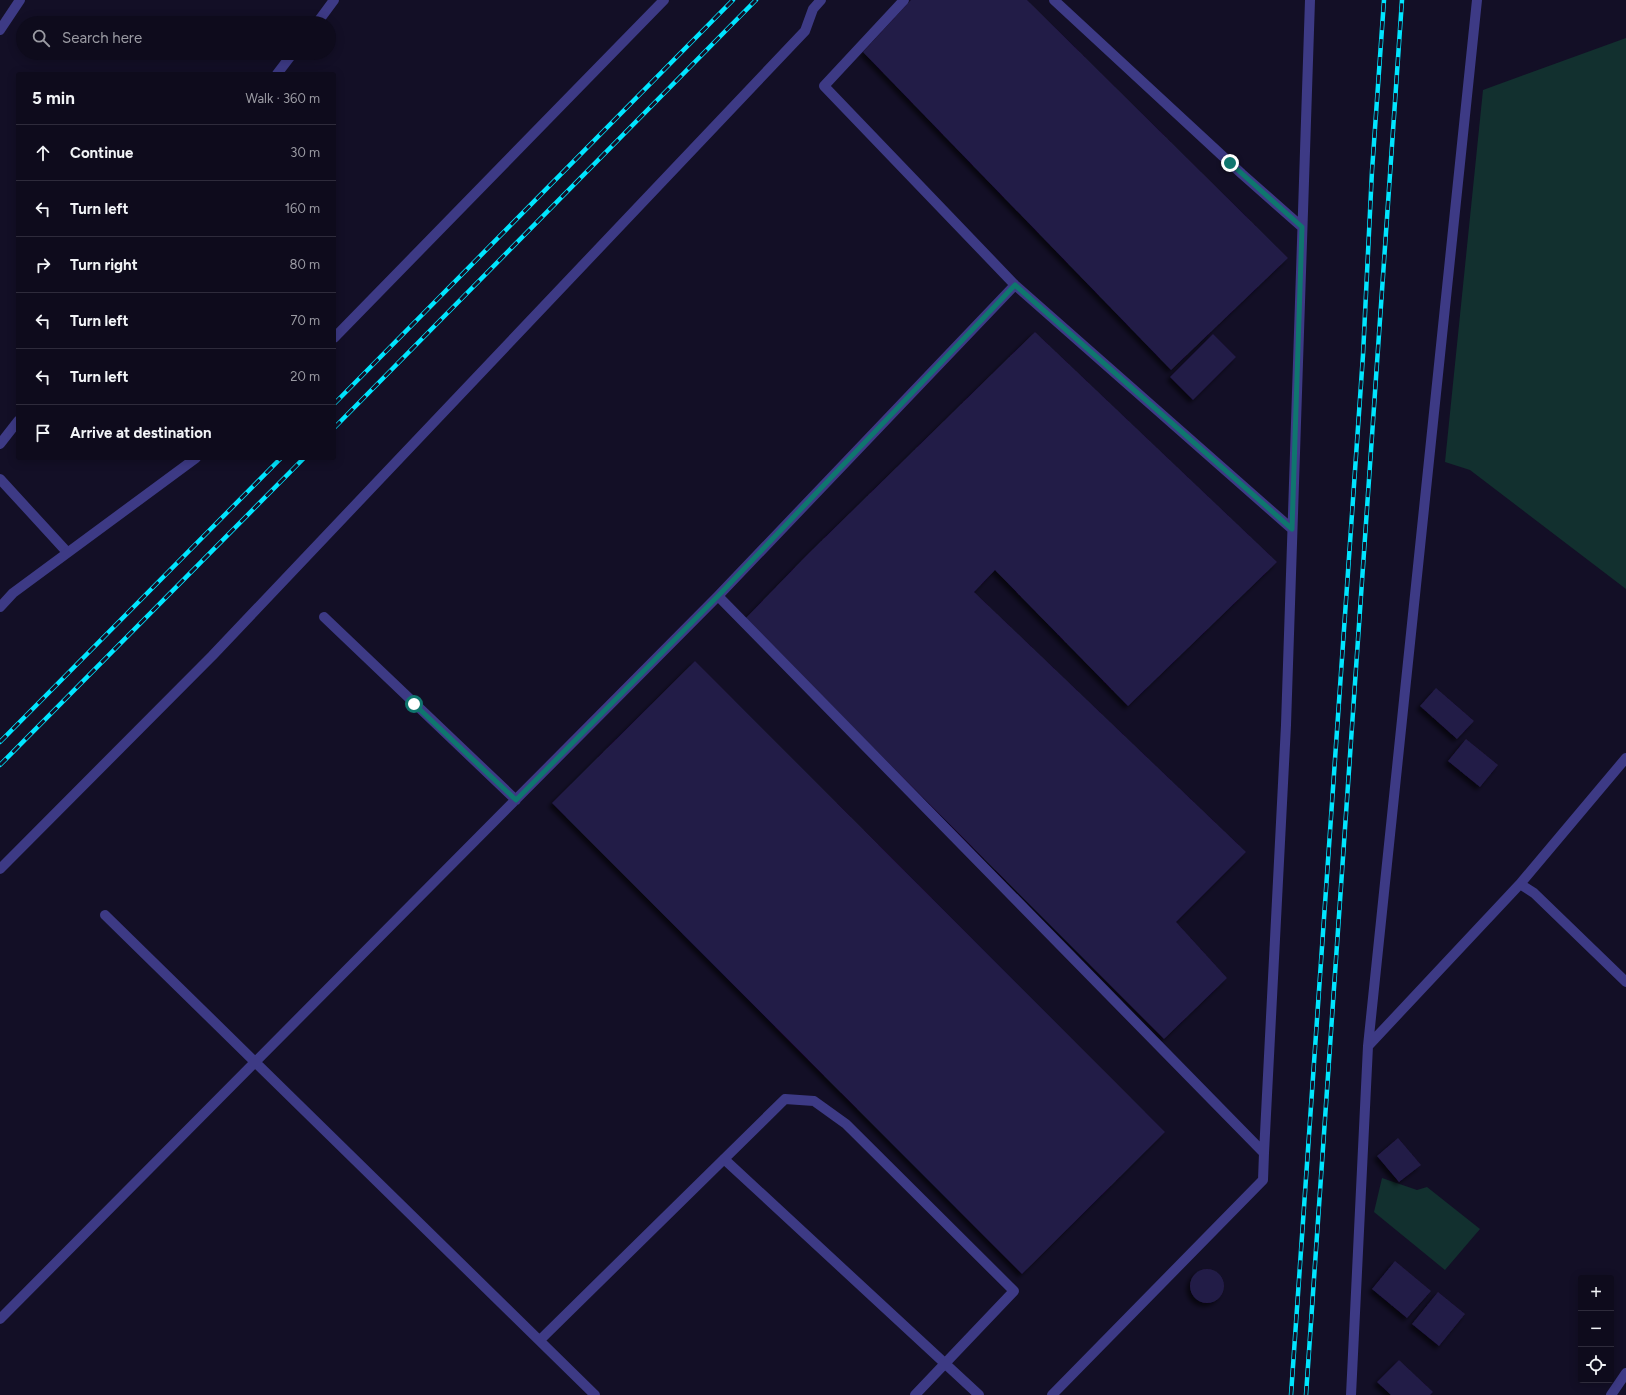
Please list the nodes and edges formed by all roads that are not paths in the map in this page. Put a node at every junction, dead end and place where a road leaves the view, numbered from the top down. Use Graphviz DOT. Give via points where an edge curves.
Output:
graph roads {
  1 [pos="20,0"];
  2 [pos="334,0"];
  3 [pos="664,0"];
  4 [pos="821,0"];
  5 [pos="904,0"];
  6 [pos="1054,0"];
  7 [pos="1310,0"];
  8 [pos="1477,0"];
  9 [pos="322,16"];
  10 [pos="0,30"];
  11 [pos="288,60"];
  12 [pos="279,72"];
  13 [pos="1302,227"];
  14 [pos="1015,285"];
  15 [pos="336,336"];
  16 [pos="16,424"];
  17 [pos="0,444"];
  18 [pos="193,460"];
  19 [pos="0,479"];
  20 [pos="1292,529"];
  21 [pos="67,552"];
  22 [pos="718,596"];
  23 [pos="0,607"];
  24 [pos="324,618"];
  25 [pos="1626,758"];
  26 [pos="516,800"];
  27 [pos="0,869"];
  28 [pos="1520,884"];
  29 [pos="105,915"];
  30 [pos="1626,982"];
  31 [pos="1368,1046"];
  32 [pos="256,1062"];
  33 [pos="1264,1153"];
  34 [pos="724,1159"];
  35 [pos="0,1319"];
  36 [pos="540,1340"];
  37 [pos="946,1363"];
  38 [pos="1626,1373"];
  39 [pos="595,1395"];
  40 [pos="915,1395"];
  41 [pos="980,1395"];
  42 [pos="1052,1395"];
  43 [pos="1350,1395"];
  44 [pos="1611,1395"];
  1 -- 10 [label="street"];
  2 -- 9 [label="street"];
  3 -- 15 [label="street"];
  4 -- 27 [label="street" via="813,9 805,31 212,656"];
  5 -- 14 [label="street" via="824,86"];
  6 -- 13 [label="street"];
  7 -- 13 [label="street"];
  8 -- 31 [label="street"];
  11 -- 12 [label="street"];
  13 -- 20 [label="street"];
  14 -- 20 [label="street"];
  14 -- 22 [label="street"];
  16 -- 17 [label="street"];
  18 -- 21 [label="street"];
  19 -- 21 [label="street"];
  20 -- 33 [label="street" via="1286,725"];
  21 -- 23 [label="street" via="12,593"];
  22 -- 26 [label="street"];
  22 -- 33 [label="street"];
  24 -- 26 [label="street"];
  25 -- 28 [label="street"];
  26 -- 32 [label="street"];
  28 -- 30 [label="street" via="1534,893"];
  28 -- 31 [label="street"];
  29 -- 32 [label="street"];
  31 -- 43 [label="street"];
  32 -- 35 [label="street"];
  32 -- 36 [label="street"];
  33 -- 42 [label="street" via="1263,1180"];
  34 -- 36 [label="street"];
  34 -- 37 [label="street"];
  34 -- 37 [label="street" via="785,1099 814,1101 846,1124 1014,1291"];
  36 -- 39 [label="street"];
  37 -- 40 [label="street"];
  37 -- 41 [label="street"];
  38 -- 44 [label="street"];
}
